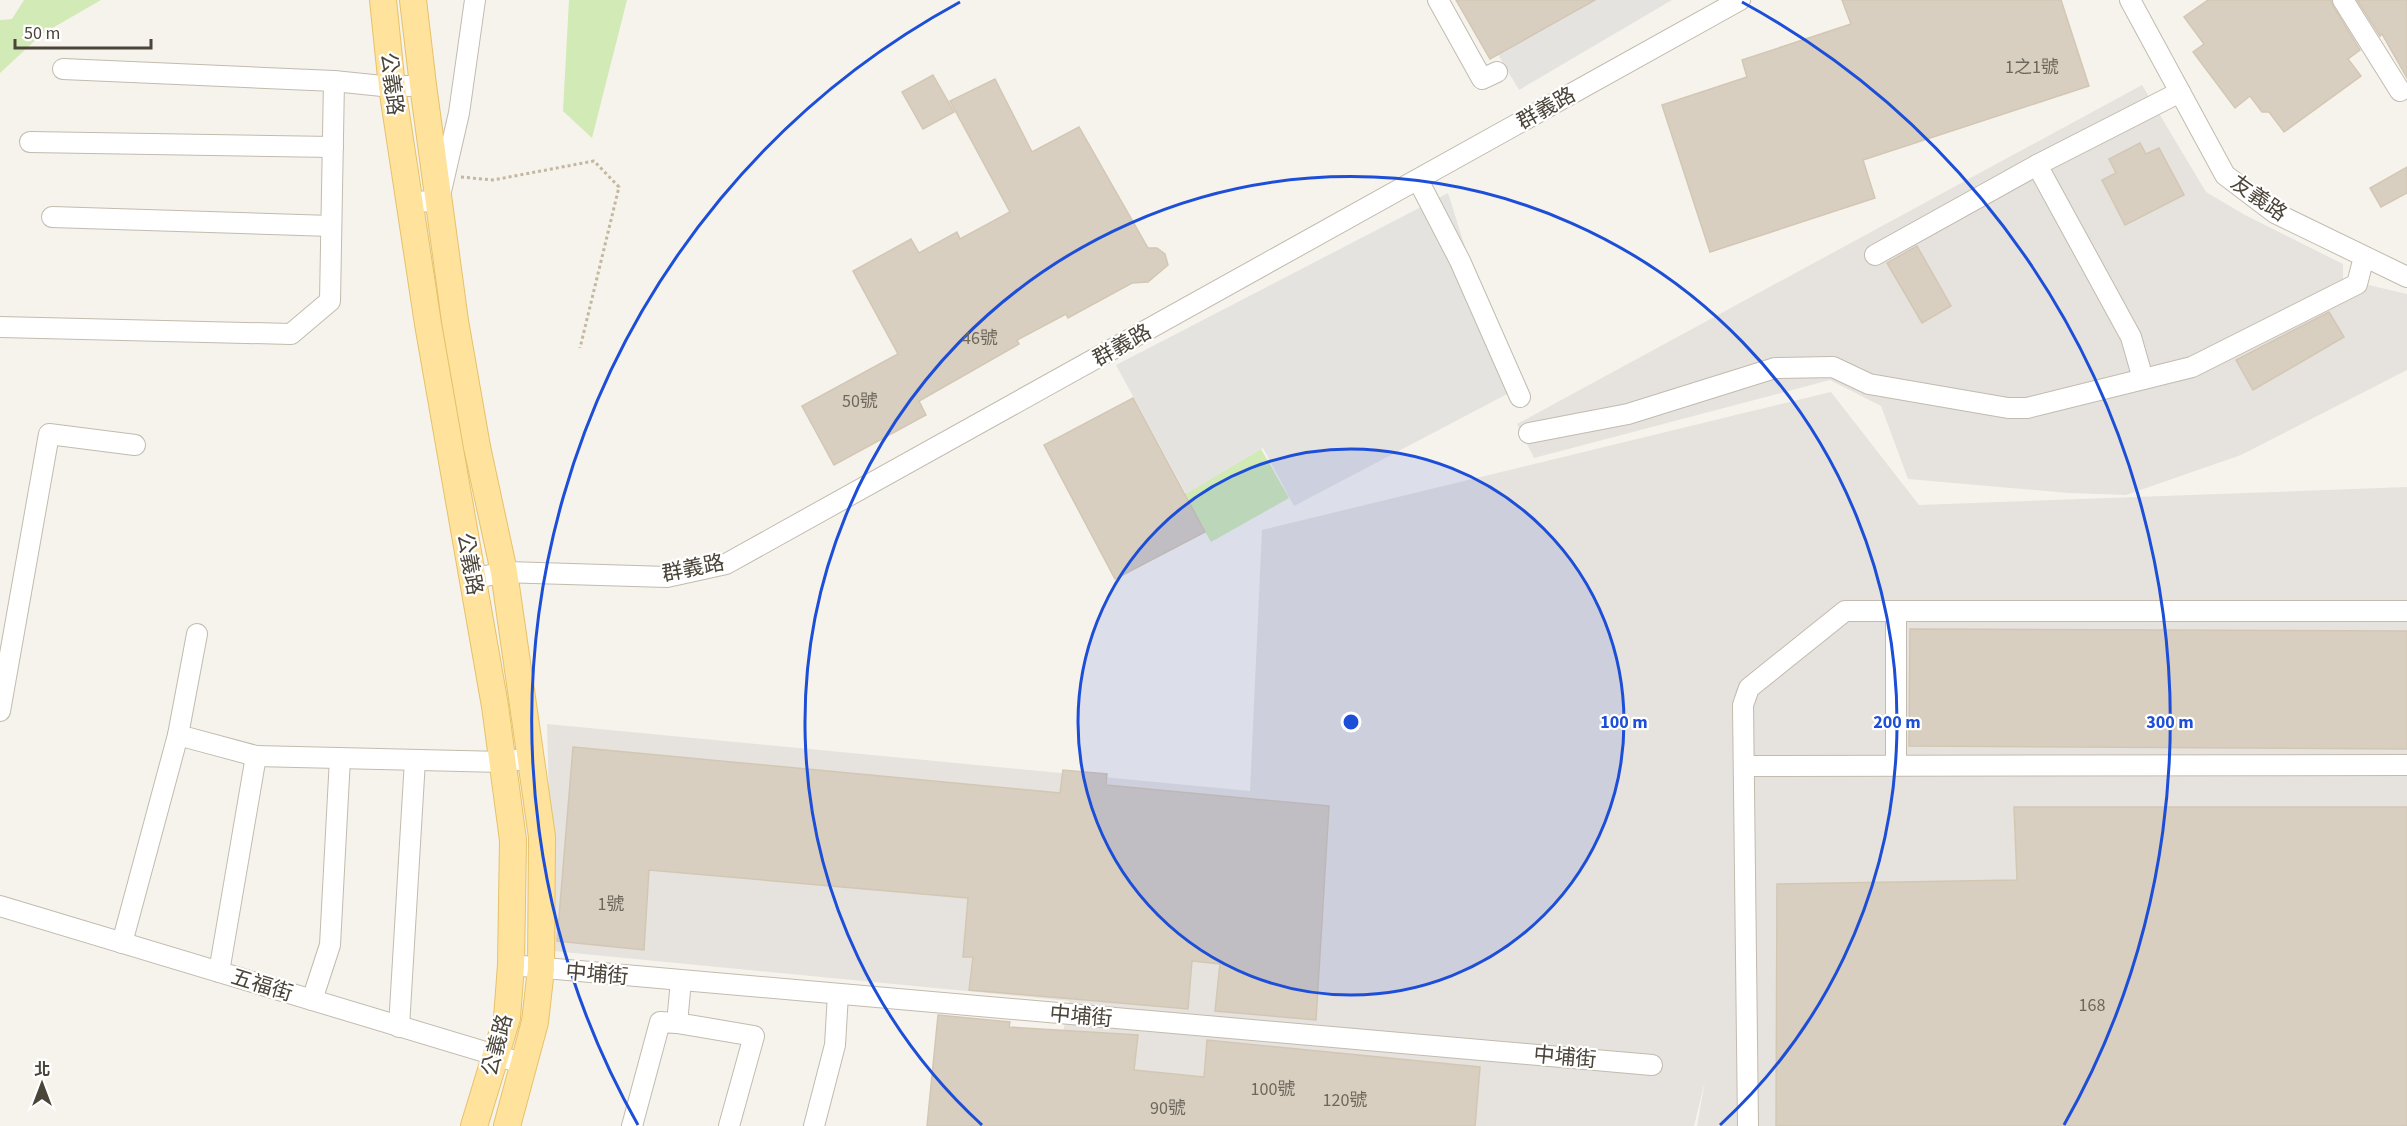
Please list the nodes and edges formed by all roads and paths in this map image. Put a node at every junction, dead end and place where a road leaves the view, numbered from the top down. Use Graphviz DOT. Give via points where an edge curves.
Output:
graph roads {
  1 [pos="383,0"];
  2 [pos="413,0"];
  3 [pos="475,0"];
  4 [pos="1438,0"];
  5 [pos="1740,0"];
  6 [pos="2130,0"];
  7 [pos="2343,0"];
  8 [pos="63,69"];
  9 [pos="1497,72"];
  10 [pos="334,81"];
  11 [pos="423,85"];
  12 [pos="392,87"];
  13 [pos="2400,91"];
  14 [pos="2180,92"];
  15 [pos="30,142"];
  16 [pos="333,147"];
  17 [pos="2037,165"];
  18 [pos="1418,180"];
  19 [pos="442,188"];
  20 [pos="410,203"];
  21 [pos="52,217"];
  22 [pos="331,226"];
  23 [pos="1875,255"];
  24 [pos="2364,257"];
  25 [pos="2407,278"];
  26 [pos="0,327"];
  27 [pos="580,348"];
  28 [pos="2143,379"];
  29 [pos="1520,397"];
  30 [pos="1529,433"];
  31 [pos="135,445"];
  32 [pos="504,573"];
  33 [pos="472,579"];
  34 [pos="1896,611"];
  35 [pos="2407,611"];
  36 [pos="197,634"];
  37 [pos="0,711"];
  38 [pos="178,735"];
  39 [pos="256,756"];
  40 [pos="340,758"];
  41 [pos="531,758"];
  42 [pos="415,760"];
  43 [pos="502,762"];
  44 [pos="1896,764"];
  45 [pos="2407,765"];
  46 [pos="1744,766"];
  47 [pos="0,906"];
  48 [pos="122,943"];
  49 [pos="511,965"];
  50 [pos="541,969"];
  51 [pos="219,972"];
  52 [pos="681,981"];
  53 [pos="838,994"];
  54 [pos="312,1000"];
  55 [pos="677,1023"];
  56 [pos="399,1026"];
  57 [pos="495,1056"];
  58 [pos="525,1064"];
  59 [pos="1652,1065"];
  60 [pos="474,1126"];
  61 [pos="507,1126"];
  62 [pos="632,1126"];
  63 [pos="729,1126"];
  64 [pos="814,1126"];
  65 [pos="1748,1126"];
  1 -- 12 [label="main road, 公義路"];
  2 -- 11 [label="main road, 公義路"];
  3 -- 19 [label="street" via="459,113"];
  4 -- 9 [label="street" via="1482,79"];
  5 -- 18 [label="street, 群義路"];
  6 -- 14 [label="street, 友義路"];
  7 -- 13 [label="street"];
  8 -- 10 [label="street"];
  10 -- 12 [label="street"];
  10 -- 16 [label="street"];
  11 -- 12 [label="street"];
  11 -- 19 [label="main road, 公義路"];
  12 -- 20 [label="main road, 公義路"];
  14 -- 17 [label="street"];
  14 -- 24 [label="street, 友義路" via="2225,175 2275,213"];
  15 -- 16 [label="street"];
  16 -- 22 [label="street"];
  17 -- 23 [label="street"];
  17 -- 28 [label="street" via="2131,337"];
  18 -- 29 [label="street" via="1460,261"];
  18 -- 32 [label="street, 群義路" via="726,564 667,577"];
  19 -- 20 [label="street"];
  19 -- 27 [label="path" via="594,161 619,187"];
  19 -- 32 [label="main road, 公義路" via="455,321"];
  20 -- 33 [label="main road, 公義路"];
  21 -- 22 [label="street"];
  22 -- 26 [label="street" via="330,301 291,334"];
  24 -- 25 [label="street, 友義路"];
  24 -- 28 [label="street" via="2357,284 2344,292 2192,366"];
  28 -- 30 [label="street" via="2026,408 2007,408 1869,384 1833,366 1775,368 1628,414"];
  31 -- 37 [label="street" via="49,434"];
  32 -- 33 [label="street, 群義路"];
  32 -- 41 [label="main road, 公義路"];
  33 -- 43 [label="main road, 公義路"];
  34 -- 35 [label="street"];
  34 -- 44 [label="street"];
  34 -- 46 [label="street" via="1845,611 1749,688 1743,705"];
  36 -- 38 [label="street"];
  38 -- 39 [label="street"];
  38 -- 48 [label="street"];
  39 -- 40 [label="street"];
  39 -- 51 [label="street"];
  40 -- 42 [label="street"];
  40 -- 54 [label="street" via="330,945"];
  41 -- 43 [label="street"];
  41 -- 50 [label="main road, 公義路" via="542,837"];
  42 -- 43 [label="street"];
  42 -- 56 [label="street"];
  43 -- 49 [label="main road, 公義路" via="513,840"];
  44 -- 45 [label="street"];
  44 -- 46 [label="street"];
  46 -- 65 [label="street"];
  47 -- 48 [label="street, 五福街"];
  48 -- 51 [label="street, 五福街"];
  49 -- 50 [label="street, 中埔街"];
  49 -- 57 [label="main road, 公義路" via="507,1018"];
  50 -- 52 [label="street, 中埔街"];
  50 -- 58 [label="main road, 公義路"];
  51 -- 54 [label="street, 五福街"];
  52 -- 53 [label="street, 中埔街"];
  52 -- 55 [label="street"];
  53 -- 59 [label="street, 中埔街"];
  53 -- 64 [label="street" via="835,1045"];
  54 -- 56 [label="street, 五福街"];
  55 -- 62 [label="street" via="660,1022"];
  55 -- 63 [label="street" via="754,1036"];
  56 -- 57 [label="street, 五福街"];
  57 -- 58 [label="street, 五福街"];
  57 -- 60 [label="main road, 公義路"];
  58 -- 61 [label="main road, 公義路"];
}
